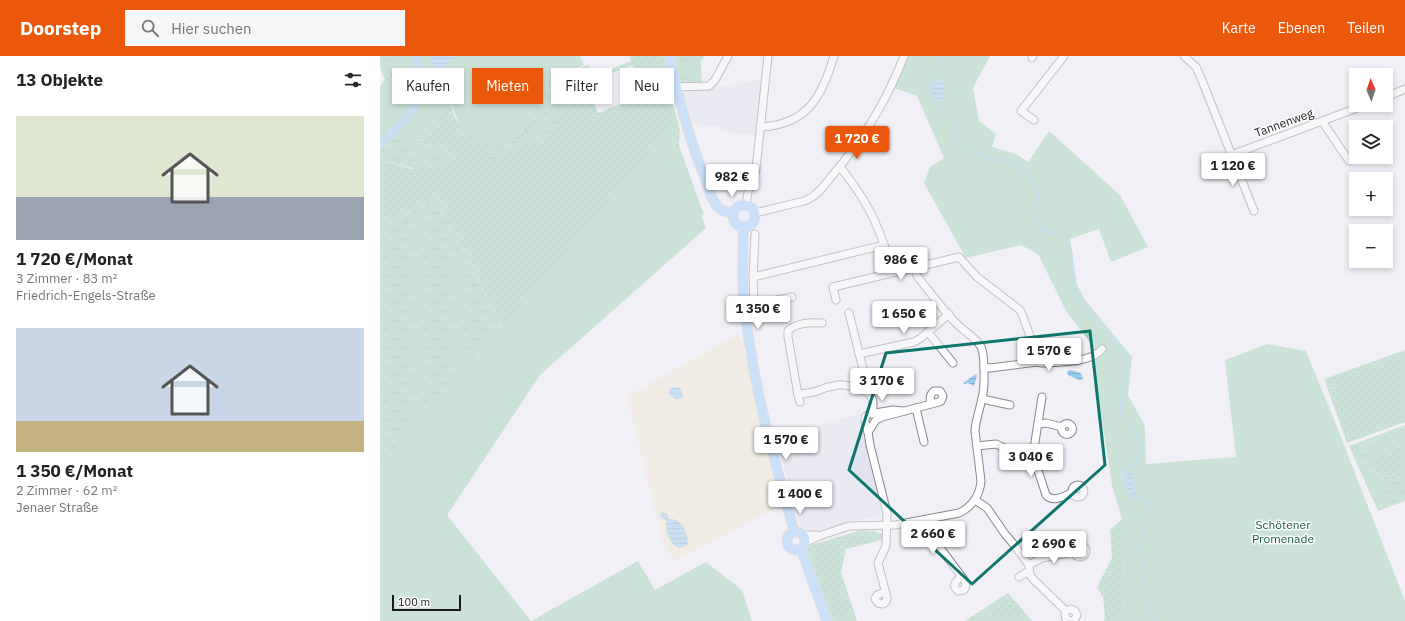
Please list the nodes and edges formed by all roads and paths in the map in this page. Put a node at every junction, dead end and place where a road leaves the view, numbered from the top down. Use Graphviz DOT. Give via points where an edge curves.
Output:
graph roads {
  1 [pos="669,56"];
  2 [pos="728,56"];
  3 [pos="768,56"];
  4 [pos="834,56"];
  5 [pos="904,56"];
  6 [pos="1064,56"];
  7 [pos="1184,56"];
  8 [pos="676,86"];
  9 [pos="1405,89"];
  10 [pos="1393,94"];
  11 [pos="1349,111"];
  12 [pos="1034,120"];
  13 [pos="1322,121"];
  14 [pos="760,127"];
  15 [pos="1230,155"];
  16 [pos="1349,161"];
  17 [pos="840,167"];
  18 [pos="746,205"];
  19 [pos="1254,211"];
  20 [pos="733,213"];
  21 [pos="755,213"];
  22 [pos="743,226"];
  23 [pos="756,234"];
  24 [pos="884,245"];
  25 [pos="889,261"];
  26 [pos="914,268"];
  27 [pos="753,277"];
  28 [pos="792,297"];
  29 [pos="836,300"];
  30 [pos="849,313"];
  31 [pos="949,314"];
  32 [pos="822,323"];
  33 [pos="928,332"];
  34 [pos="1102,349"];
  35 [pos="860,354"];
  36 [pos="1037,362"];
  37 [pos="953,363"];
  38 [pos="984,367"];
  39 [pos="866,381"];
  40 [pos="1042,397"];
  41 [pos="982,399"];
  42 [pos="931,404"];
  43 [pos="1010,405"];
  44 [pos="916,408"];
  45 [pos="874,417"];
  46 [pos="1039,424"];
  47 [pos="1062,427"];
  48 [pos="868,432"];
  49 [pos="924,442"];
  50 [pos="977,446"];
  51 [pos="1033,455"];
  52 [pos="1072,493"];
  53 [pos="975,500"];
  54 [pos="930,519"];
  55 [pos="886,525"];
  56 [pos="794,531"];
  57 [pos="804,542"];
  58 [pos="1073,552"];
  59 [pos="1029,568"];
  60 [pos="961,577"];
  61 [pos="1019,577"];
  62 [pos="885,592"];
  63 [pos="827,621"];
  64 [pos="1071,621"];
  1 -- 8 [label="main road"];
  2 -- 8 [label="street" via="715,80 708,86"];
  3 -- 14 [label="street"];
  4 -- 14 [label="street" via="818,96 808,110 790,121"];
  5 -- 17 [label="street" via="879,110"];
  6 -- 12 [label="street" via="1021,111"];
  7 -- 15 [label="street" via="1196,67"];
  8 -- 20 [label="main road" via="690,138 713,199 717,207 724,212"];
  9 -- 10 [label="street"];
  11 -- 13 [label="street, Tannenweg"];
  13 -- 15 [label="street, Tannenweg"];
  13 -- 16 [label="street, Tannenweg"];
  14 -- 18 [label="street" via="756,169"];
  15 -- 19 [label="street"];
  17 -- 21 [label="street" via="811,199"];
  17 -- 24 [label="street" via="862,196 880,230"];
  18 -- 20 [label="main road" via="736,208"];
  18 -- 21 [label="main road"];
  20 -- 22 [label="main road" via="735,222"];
  21 -- 22 [label="main road" via="752,223"];
  22 -- 56 [label="main road" via="743,290 750,349 778,475"];
  23 -- 27 [label="street"];
  24 -- 25 [label="street"];
  24 -- 27 [label="street"];
  26 -- 29 [label="street" via="833,287"];
  26 -- 31 [label="street" via="917,276"];
  26 -- 36 [label="street" via="959,257 977,277 1020,310"];
  27 -- 28 [label="street" via="754,303"];
  30 -- 35 [label="street"];
  31 -- 33 [label="street"];
  31 -- 38 [label="street" via="978,343"];
  32 -- 45 [label="street" via="794,326 788,332 799,398 823,388 840,385 863,389 872,397"];
  33 -- 35 [label="street" via="913,342"];
  33 -- 37 [label="street"];
  34 -- 36 [label="street" via="1090,357 1049,363"];
  35 -- 39 [label="street"];
  36 -- 38 [label="street"];
  38 -- 41 [label="street"];
  40 -- 46 [label="street"];
  41 -- 43 [label="street"];
  41 -- 50 [label="street" via="975,423"];
  42 -- 44 [label="street"];
  44 -- 45 [label="street"];
  44 -- 49 [label="street"];
  45 -- 48 [label="street"];
  45 -- 48 [label="street" via="867,414 864,419"];
  46 -- 47 [label="street"];
  46 -- 51 [label="street"];
  48 -- 55 [label="street" via="887,513"];
  50 -- 51 [label="street" via="996,444 1013,452"];
  50 -- 53 [label="street" via="981,481"];
  51 -- 52 [label="street" via="1049,498 1054,499"];
  53 -- 54 [label="street" via="968,509 959,513"];
  53 -- 59 [label="street" via="987,508"];
  54 -- 55 [label="street"];
  54 -- 60 [label="street" via="935,541"];
  55 -- 57 [label="street" via="849,526"];
  55 -- 62 [label="street" via="886,546 878,563"];
  56 -- 57 [label="main road" via="800,532"];
  56 -- 57 [label="main road" via="787,538 788,545 793,550"];
  57 -- 63 [label="main road"];
  58 -- 59 [label="street" via="1042,558"];
  59 -- 61 [label="street"];
  59 -- 64 [label="street" via="1030,574 1040,587 1066,611 1065,617"];
}
